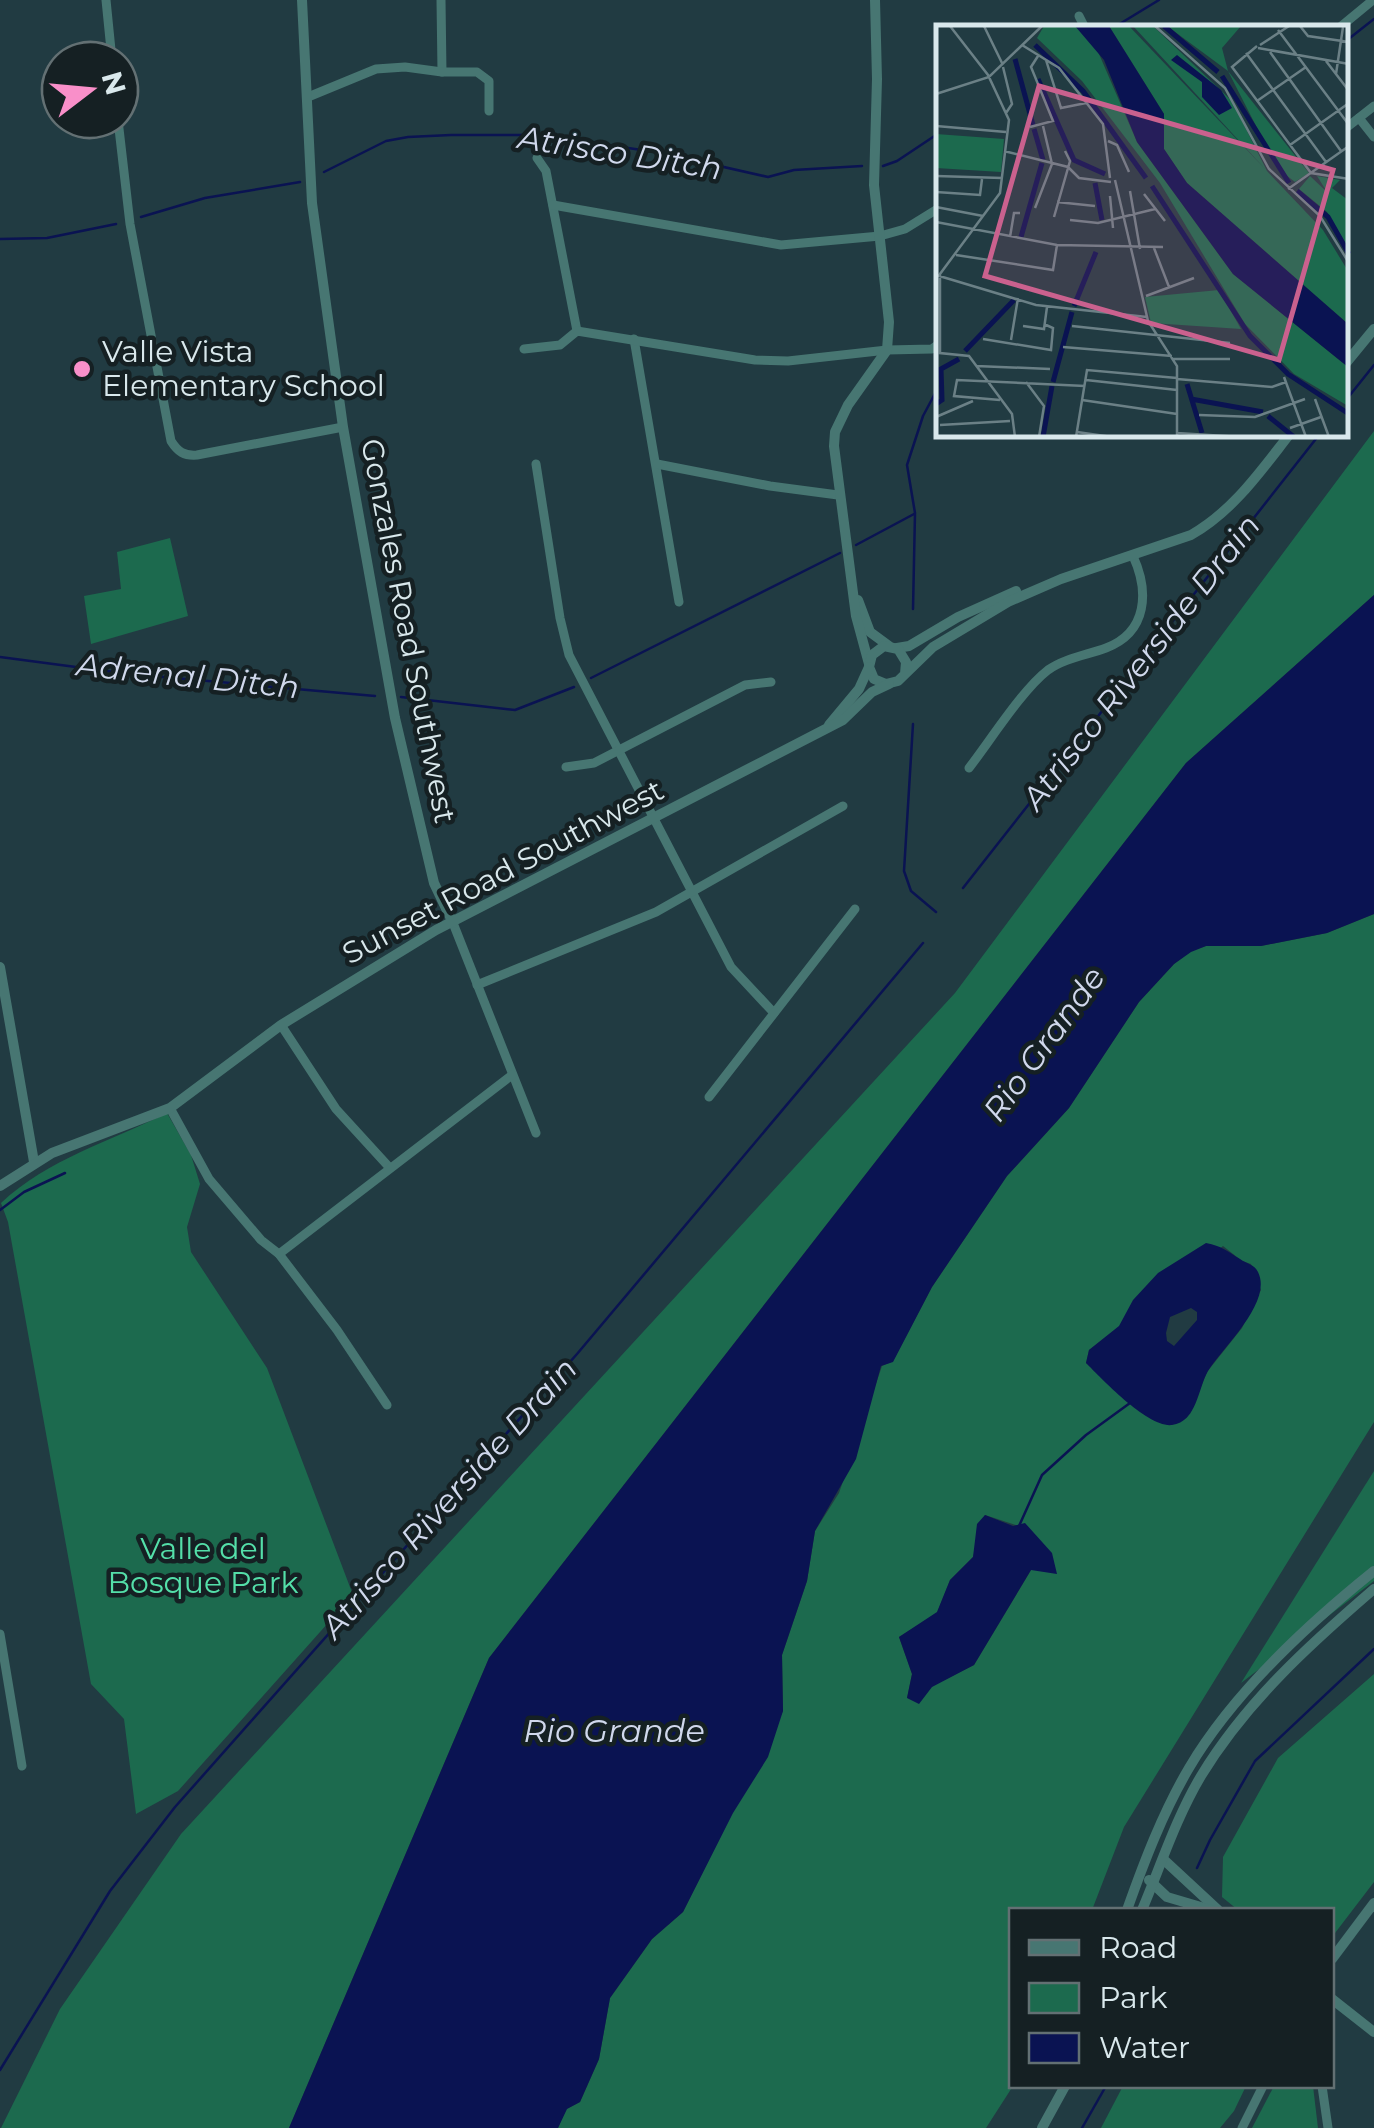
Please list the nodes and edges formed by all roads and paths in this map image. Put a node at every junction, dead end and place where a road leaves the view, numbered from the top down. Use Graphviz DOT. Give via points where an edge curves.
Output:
graph roads {
  1 [pos="106,0"];
  2 [pos="302,0"];
  3 [pos="441,0"];
  4 [pos="875,0"];
  5 [pos="1373,0"];
  6 [pos="1079,16"];
  7 [pos="1084,25"];
  8 [pos="1343,25"];
  9 [pos="110,40"];
  10 [pos="442,72"];
  11 [pos="308,97"];
  12 [pos="1374,106"];
  13 [pos="488,111"];
  14 [pos="1359,118"];
  15 [pos="1349,126"];
  16 [pos="1374,138"];
  17 [pos="120,140"];
  18 [pos="537,158"];
  19 [pos="553,205"];
  20 [pos="936,210"];
  21 [pos="880,236"];
  22 [pos="1374,329"];
  23 [pos="578,331"];
  24 [pos="634,339"];
  25 [pos="936,346"];
  26 [pos="524,349"];
  27 [pos="887,350"];
  28 [pos="1349,354"];
  29 [pos="343,427"];
  30 [pos="1288,438"];
  31 [pos="536,464"];
  32 [pos="657,464"];
  33 [pos="838,495"];
  34 [pos="1133,556"];
  35 [pos="852,576"];
  36 [pos="1060,580"];
  37 [pos="679,602"];
  38 [pos="892,647"];
  39 [pos="869,666"];
  40 [pos="905,674"];
  41 [pos="771,682"];
  42 [pos="889,684"];
  43 [pos="828,726"];
  44 [pos="618,752"];
  45 [pos="566,767"];
  46 [pos="969,768"];
  47 [pos="843,806"];
  48 [pos="654,818"];
  49 [pos="692,892"];
  50 [pos="856,909"];
  51 [pos="453,923"];
  52 [pos="0,967"];
  53 [pos="477,985"];
  54 [pos="774,1012"];
  55 [pos="281,1026"];
  56 [pos="512,1074"];
  57 [pos="709,1097"];
  58 [pos="170,1108"];
  59 [pos="536,1133"];
  60 [pos="34,1162"];
  61 [pos="389,1167"];
  62 [pos="0,1186"];
  63 [pos="279,1254"];
  64 [pos="387,1406"];
  65 [pos="1374,1571"];
  66 [pos="1374,1589"];
  67 [pos="0,1634"];
  68 [pos="22,1766"];
  69 [pos="1163,1859"];
  70 [pos="1142,1872"];
  71 [pos="1153,1885"];
  72 [pos="1374,1903"];
  73 [pos="1128,1908"];
  74 [pos="1143,1908"];
  75 [pos="1207,1908"];
  76 [pos="1212,1908"];
  77 [pos="1334,1957"];
  78 [pos="1334,2001"];
  79 [pos="1374,2032"];
  80 [pos="1064,2088"];
  81 [pos="1262,2088"];
  82 [pos="1322,2088"];
  83 [pos="1042,2128"];
  84 [pos="1242,2128"];
  85 [pos="1328,2128"];
  1 -- 9 [label="street"];
  2 -- 11 [label="street, Gonzales Road Southwest"];
  3 -- 10 [label="street"];
  4 -- 21 [label="street"];
  5 -- 8 [label="street"];
  6 -- 7 [label="street"];
  10 -- 11 [label="street" via="376,69"];
  10 -- 13 [label="street" via="477,72 489,81"];
  11 -- 29 [label="street, Gonzales Road Southwest" via="312,203"];
  12 -- 14 [label="street"];
  14 -- 15 [label="street"];
  14 -- 16 [label="street"];
  17 -- 29 [label="street" via="130,224 176,449 197,455"];
  18 -- 19 [label="street"];
  19 -- 21 [label="street" via="771,244"];
  19 -- 23 [label="street"];
  20 -- 21 [label="street"];
  21 -- 27 [label="street"];
  22 -- 28 [label="street"];
  23 -- 24 [label="street"];
  23 -- 26 [label="street" via="560,345"];
  24 -- 27 [label="street" via="788,362"];
  24 -- 32 [label="street"];
  25 -- 27 [label="street"];
  27 -- 33 [label="street" via="835,432"];
  29 -- 51 [label="street, Gonzales Road Southwest" via="395,718 434,883"];
  30 -- 34 [label="street" via="1211,524"];
  31 -- 44 [label="street" via="564,640"];
  32 -- 33 [label="street"];
  32 -- 37 [label="street"];
  33 -- 35 [label="street"];
  34 -- 36 [label="street"];
  34 -- 46 [label="street" via="1144,600 1131,632 1045,673"];
  35 -- 38 [label="street" via="867,628"];
  35 -- 39 [label="street"];
  36 -- 38 [label="street" via="998,598 909,646"];
  36 -- 40 [label="street" via="981,616"];
  38 -- 39 [label="street" via="876,650"];
  38 -- 40 [label="street" via="905,658"];
  39 -- 42 [label="street" via="874,679"];
  39 -- 43 [label="street, Sunset Road Southwest"];
  40 -- 42 [label="street"];
  41 -- 44 [label="street" via="745,685"];
  42 -- 43 [label="street, Sunset Road Southwest"];
  43 -- 48 [label="street, Sunset Road Southwest"];
  44 -- 45 [label="street" via="588,766"];
  44 -- 48 [label="street"];
  47 -- 49 [label="street"];
  48 -- 49 [label="street"];
  48 -- 51 [label="street, Sunset Road Southwest"];
  49 -- 53 [label="street"];
  49 -- 54 [label="street" via="731,967"];
  50 -- 54 [label="street"];
  51 -- 53 [label="street, Gonzales Road Southwest"];
  51 -- 55 [label="street, Sunset Road Southwest"];
  52 -- 60 [label="street"];
  53 -- 56 [label="street, Gonzales Road Southwest"];
  54 -- 57 [label="street"];
  55 -- 58 [label="street, Sunset Road Southwest"];
  55 -- 61 [label="street" via="336,1109"];
  56 -- 59 [label="street, Gonzales Road Southwest"];
  56 -- 61 [label="street"];
  58 -- 60 [label="street, Sunset Road Southwest"];
  58 -- 63 [label="street" via="210,1179"];
  60 -- 62 [label="street, Sunset Road Southwest"];
  61 -- 63 [label="street"];
  63 -- 64 [label="street"];
  65 -- 70 [label="street" via="1248,1688 1213,1732 1188,1770"];
  66 -- 69 [label="street" via="1303,1652 1222,1744"];
  67 -- 68 [label="street"];
  69 -- 71 [label="street"];
  69 -- 76 [label="street"];
  70 -- 71 [label="street"];
  70 -- 73 [label="street"];
  71 -- 74 [label="street"];
  71 -- 75 [label="street"];
  72 -- 77 [label="street"];
  78 -- 79 [label="street"];
  80 -- 83 [label="street"];
  81 -- 84 [label="street"];
  82 -- 85 [label="street"];
}
